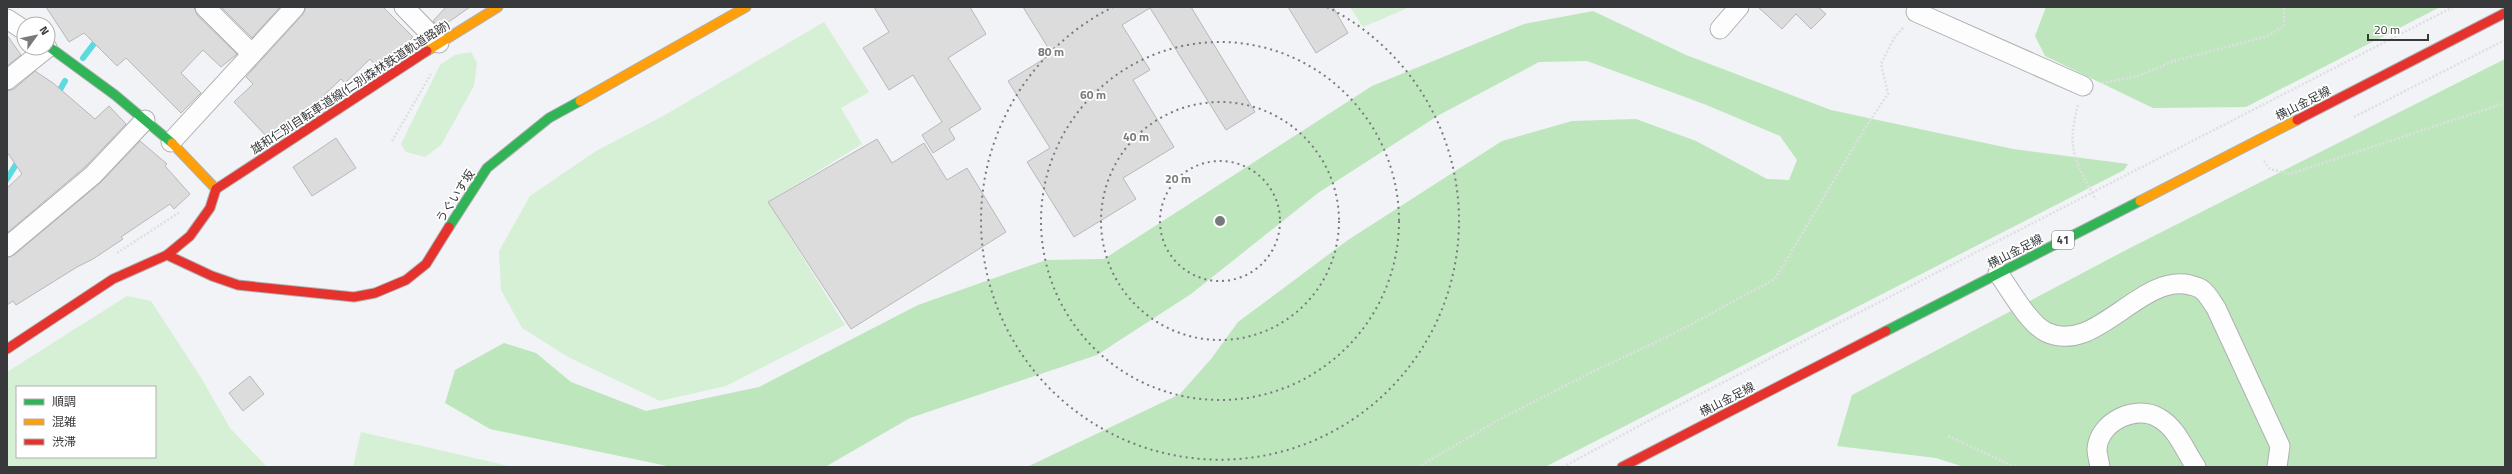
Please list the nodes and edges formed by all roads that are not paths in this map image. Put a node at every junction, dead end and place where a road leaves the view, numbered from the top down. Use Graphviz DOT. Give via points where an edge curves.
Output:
graph roads {
  1 [pos="205,7"];
  2 [pos="295,7"];
  3 [pos="404,7"];
  4 [pos="498,7"];
  5 [pos="746,7"];
  6 [pos="1740,7"];
  7 [pos="1919,10"];
  8 [pos="2505,13"];
  9 [pos="7,19"];
  10 [pos="16,25"];
  11 [pos="1720,29"];
  12 [pos="439,43"];
  13 [pos="56,53"];
  14 [pos="251,53"];
  15 [pos="37,56"];
  16 [pos="7,80"];
  17 [pos="2083,86"];
  18 [pos="145,120"];
  19 [pos="170,142"];
  20 [pos="216,189"];
  21 [pos="7,247"];
  22 [pos="167,255"];
  23 [pos="1998,273"];
  24 [pos="7,349"];
  25 [pos="1622,467"];
  26 [pos="2100,467"];
  27 [pos="2196,467"];
  28 [pos="2277,467"];
  1 -- 14 [label="street"];
  2 -- 14 [label="street"];
  3 -- 12 [label="street"];
  4 -- 12 [label="street, 雄和仁別自転車道線(仁別森林鉄道軌道路跡)"];
  5 -- 22 [label="street, うぐいす坂" via="549,118 487,168 426,264 406,280 375,293 346,297 238,284 212,276"];
  6 -- 11 [label="street"];
  7 -- 17 [label="street"];
  8 -- 23 [label="street, 横山金足線 / 41"];
  9 -- 10 [label="street"];
  12 -- 20 [label="street, 雄和仁別自転車道線(仁別森林鉄道軌道路跡)"];
  13 -- 18 [label="street"];
  14 -- 19 [label="street"];
  15 -- 16 [label="street"];
  18 -- 19 [label="street"];
  18 -- 21 [label="street" via="93,175"];
  19 -- 20 [label="street"];
  20 -- 22 [label="street" via="210,208 190,236"];
  22 -- 24 [label="street" via="113,279"];
  23 -- 25 [label="street, 横山金足線 / 41"];
  23 -- 28 [label="street" via="2033,321 2045,332 2057,336 2075,336 2094,328 2166,286 2179,283 2201,288 2216,308 2280,446"];
  26 -- 27 [label="street" via="2097,448 2106,429 2123,416 2141,412 2159,418 2175,432"];
}
